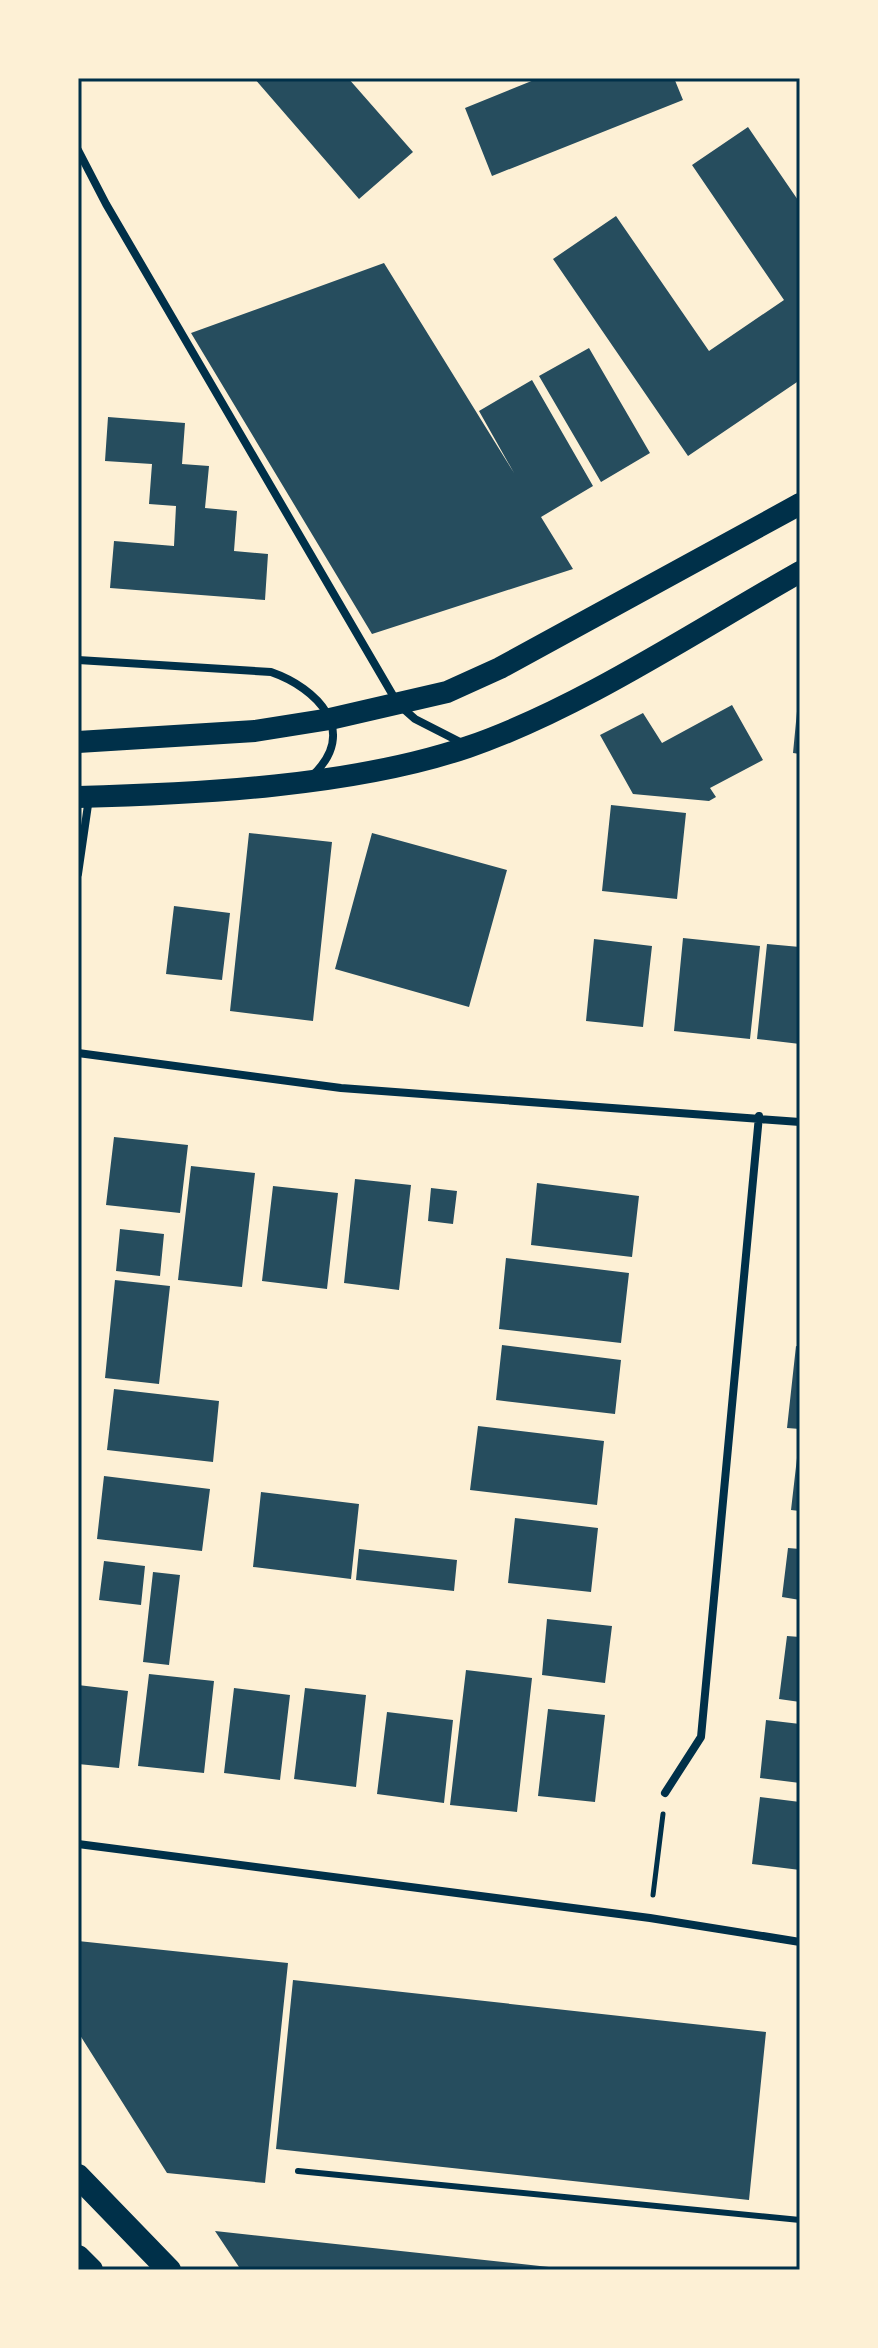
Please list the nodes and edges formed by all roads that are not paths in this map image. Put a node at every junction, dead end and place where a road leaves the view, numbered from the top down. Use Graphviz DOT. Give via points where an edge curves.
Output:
graph roads {
  1 [pos="78,150"];
  2 [pos="800,504"];
  3 [pos="800,572"];
  4 [pos="78,660"];
  5 [pos="398,704"];
  6 [pos="330,719"];
  7 [pos="78,742"];
  8 [pos="469,747"];
  9 [pos="306,781"];
  10 [pos="83,797"];
  11 [pos="78,874"];
  12 [pos="78,1053"];
  13 [pos="759,1116"];
  14 [pos="800,1122"];
  15 [pos="665,1793"];
  16 [pos="78,1844"];
  17 [pos="800,1942"];
  18 [pos="298,2171"];
  19 [pos="78,2176"];
  20 [pos="800,2220"];
  21 [pos="78,2257"];
  22 [pos="91,2270"];
  23 [pos="169,2270"];
  1 -- 5 [label="street"];
  2 -- 5 [label="highway" via="500,668 447,692"];
  3 -- 8 [label="highway" via="531,721"];
  4 -- 6 [label="street" via="271,672 300,683 321,701"];
  5 -- 6 [label="highway"];
  5 -- 8 [label="street" via="415,719"];
  6 -- 7 [label="highway" via="255,731"];
  6 -- 9 [label="street" via="328,754"];
  8 -- 9 [label="highway" via="390,768"];
  9 -- 10 [label="highway"];
  10 -- 11 [label="street"];
  12 -- 13 [label="street" via="341,1088"];
  13 -- 14 [label="street"];
  13 -- 15 [label="street" via="701,1737"];
  16 -- 17 [label="street"];
  18 -- 20 [label="lane"];
  19 -- 23 [label="highway"];
  21 -- 22 [label="highway"];
}
